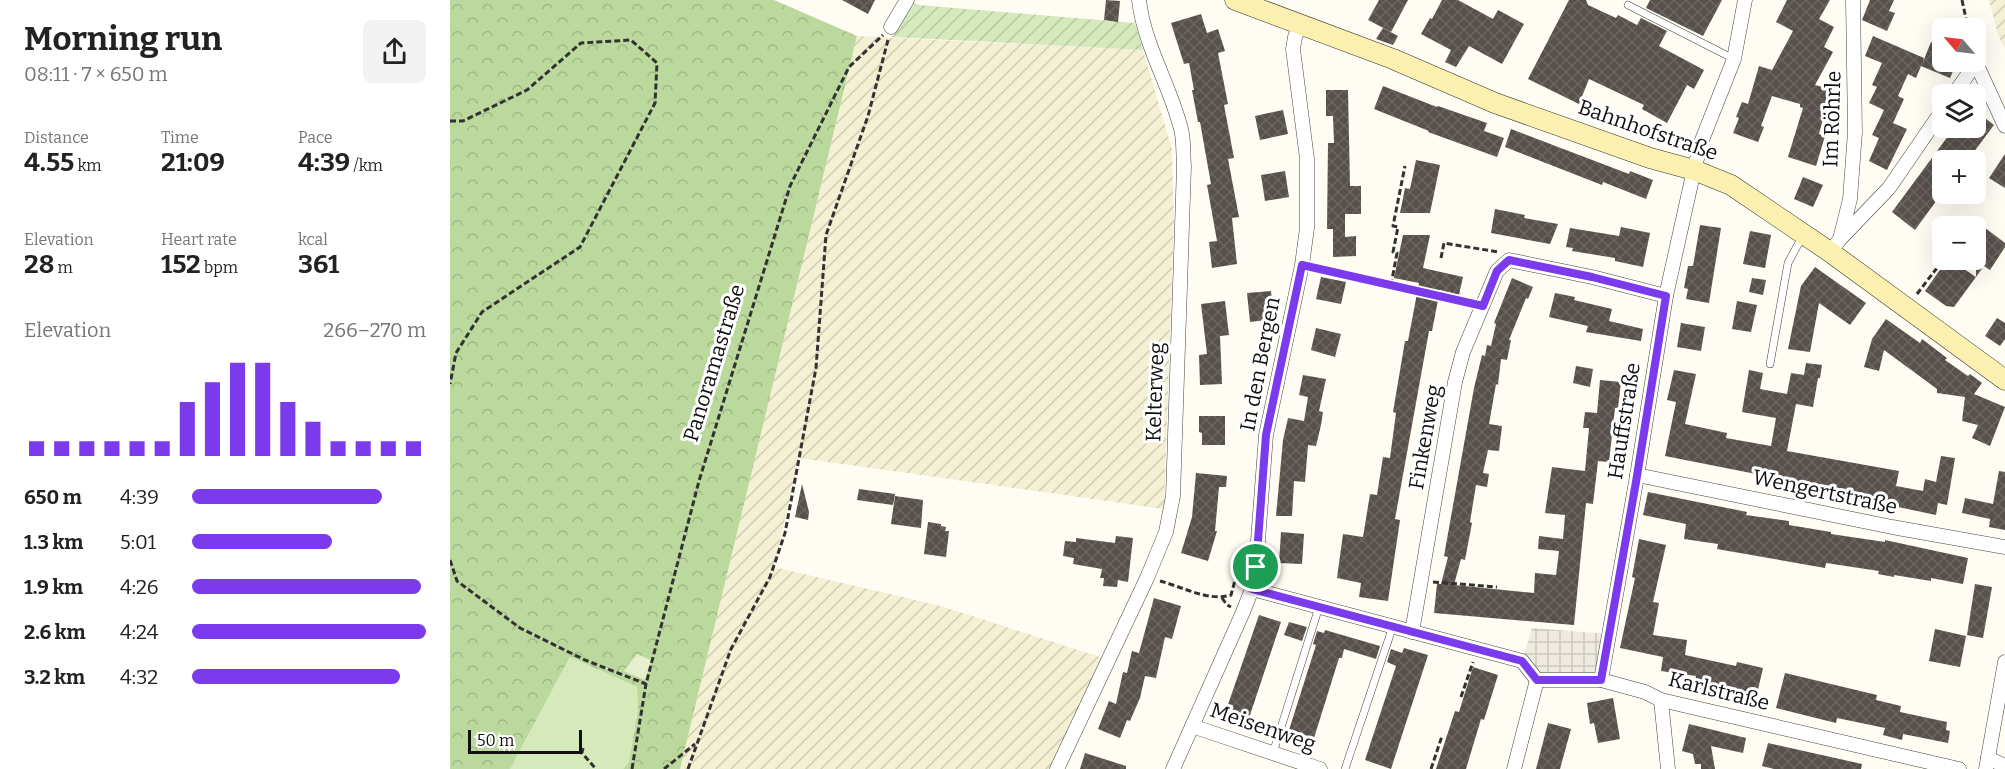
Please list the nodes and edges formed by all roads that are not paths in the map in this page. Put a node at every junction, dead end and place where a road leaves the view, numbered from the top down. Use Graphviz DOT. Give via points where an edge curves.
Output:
graph roads {
  1 [pos="907,0"];
  2 [pos="1139,0"];
  3 [pos="1235,0"];
  4 [pos="1745,0"];
  5 [pos="1853,0"];
  6 [pos="1628,5"];
  7 [pos="1300,26"];
  8 [pos="891,27"];
  9 [pos="1734,59"];
  10 [pos="1980,72"];
  11 [pos="1932,126"];
  12 [pos="2005,126"];
  13 [pos="1694,170"];
  14 [pos="1804,234"];
  15 [pos="1835,245"];
  16 [pos="1666,296"];
  17 [pos="1770,364"];
  18 [pos="2005,380"];
  19 [pos="1637,475"];
  20 [pos="2005,547"];
  21 [pos="1252,589"];
  22 [pos="1320,607"];
  23 [pos="1393,626"];
  24 [pos="1412,632"];
  25 [pos="2005,662"];
  26 [pos="1537,680"];
  27 [pos="1601,680"];
  28 [pos="1661,700"];
  29 [pos="1192,726"];
  30 [pos="1273,753"];
  31 [pos="1987,764"];
  32 [pos="1294,765"];
  33 [pos="2005,766"];
  34 [pos="1057,769"];
  35 [pos="1173,769"];
  36 [pos="1320,769"];
  37 [pos="1345,769"];
  38 [pos="1514,769"];
  39 [pos="1668,769"];
  40 [pos="1959,769"];
  1 -- 8 [label="street"];
  2 -- 34 [label="street, Kelterweg" via="1150,43 1182,130 1173,496 1166,532 1147,578"];
  3 -- 7 [label="street, Bahnhofstraße"];
  4 -- 9 [label="street, Hauffstraße"];
  5 -- 15 [label="street, Im Röhrle" via="1855,132 1850,199"];
  6 -- 9 [label="lane"];
  7 -- 13 [label="street, Bahnhofstraße" via="1393,58 1495,103"];
  7 -- 21 [label="street, In den Bergen" via="1293,49 1307,159 1307,228 1266,435"];
  9 -- 13 [label="street, Hauffstraße"];
  10 -- 12 [label="street"];
  11 -- 15 [label="street" via="1889,188"];
  13 -- 14 [label="street, Bahnhofstraße" via="1731,186"];
  13 -- 16 [label="street, Hauffstraße"];
  14 -- 15 [label="street, Bahnhofstraße"];
  14 -- 17 [label="lane" via="1788,263"];
  15 -- 18 [label="street, Bahnhofstraße" via="1906,308"];
  16 -- 19 [label="street, Hauffstraße"];
  16 -- 24 [label="street, Finkenweg" via="1509,260 1497,271 1463,352 1455,382"];
  19 -- 20 [label="street, Wengertstraße"];
  19 -- 27 [label="street, Hauffstraße"];
  21 -- 22 [label="street"];
  21 -- 29 [label="street, In den Bergen"];
  22 -- 23 [label="street"];
  22 -- 30 [label="lane"];
  23 -- 24 [label="street"];
  23 -- 37 [label="lane"];
  24 -- 26 [label="street" via="1522,661"];
  25 -- 31 [label="street"];
  26 -- 27 [label="street, Karlstraße"];
  26 -- 38 [label="street"];
  27 -- 28 [label="street, Karlstraße"];
  28 -- 39 [label="street"];
  28 -- 40 [label="street, Karlstraße"];
  29 -- 30 [label="street, Meisenweg"];
  29 -- 35 [label="street, In den Bergen"];
  30 -- 32 [label="street, Meisenweg"];
  31 -- 33 [label="street"];
  32 -- 36 [label="street, Meisenweg"];
}
